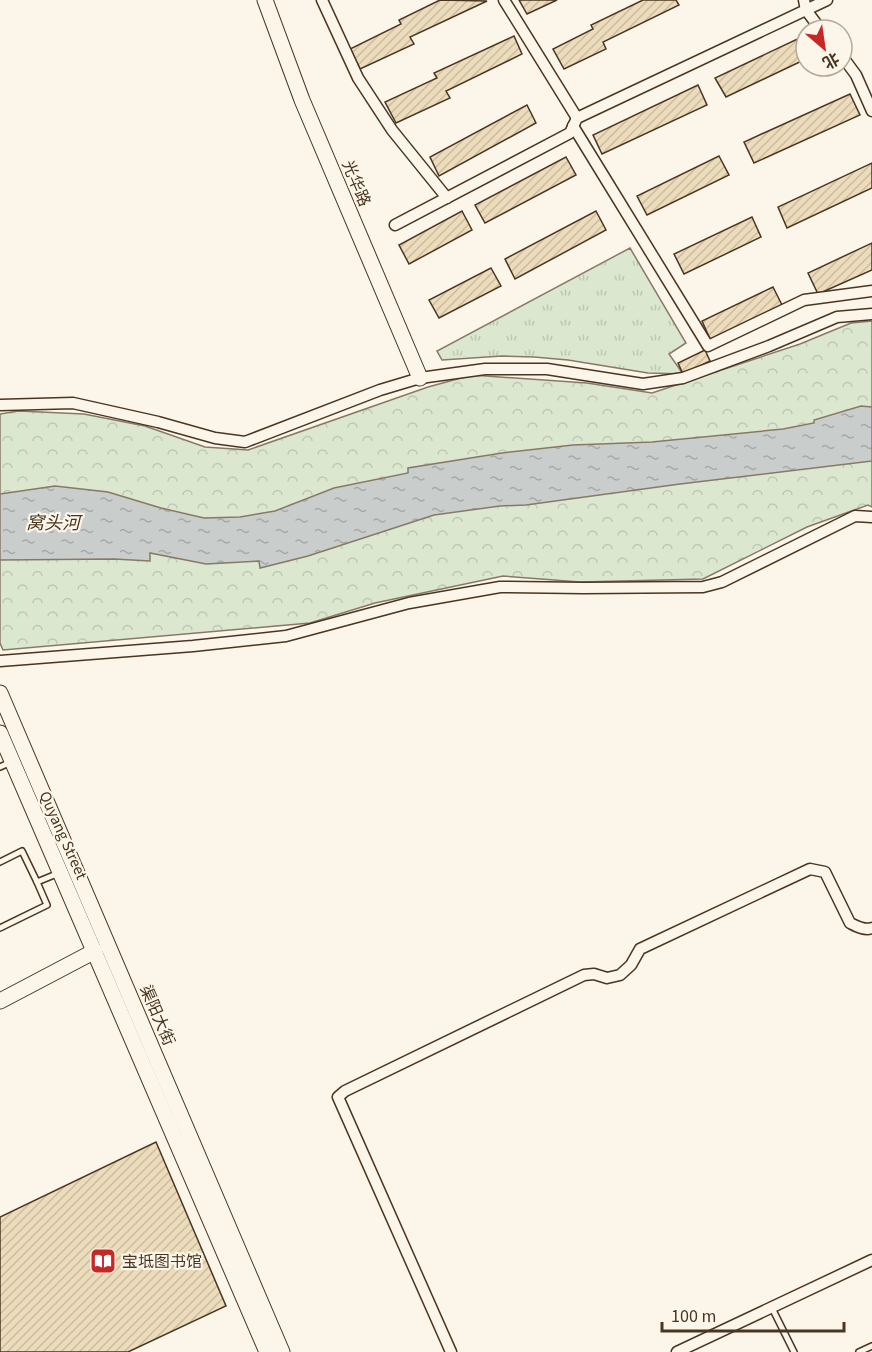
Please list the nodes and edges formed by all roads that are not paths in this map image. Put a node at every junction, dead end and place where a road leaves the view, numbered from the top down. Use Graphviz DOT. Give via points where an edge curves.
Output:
graph roads {
  1 [pos="265,0"];
  2 [pos="322,0"];
  3 [pos="504,0"];
  4 [pos="827,0"];
  5 [pos="805,5"];
  6 [pos="813,18"];
  7 [pos="854,72"];
  8 [pos="872,111"];
  9 [pos="575,122"];
  10 [pos="447,198"];
  11 [pos="395,225"];
  12 [pos="872,291"];
  13 [pos="872,314"];
  14 [pos="420,378"];
  15 [pos="0,405"];
  16 [pos="872,517"];
  17 [pos="0,661"];
  18 [pos="0,693"];
  19 [pos="0,733"];
  20 [pos="6,764"];
  21 [pos="0,862"];
  22 [pos="60,872"];
  23 [pos="37,882"];
  24 [pos="0,928"];
  25 [pos="872,928"];
  26 [pos="95,951"];
  27 [pos="0,1002"];
  28 [pos="872,1260"];
  29 [pos="772,1307"];
  30 [pos="872,1346"];
  31 [pos="267,1352"];
  32 [pos="282,1352"];
  33 [pos="451,1352"];
  34 [pos="677,1352"];
  35 [pos="794,1352"];
  36 [pos="859,1352"];
  1 -- 14 [label="main road, 光华路" via="302,100"];
  2 -- 10 [label="street" via="358,78 392,130"];
  3 -- 9 [label="street"];
  4 -- 5 [label="street"];
  5 -- 6 [label="street"];
  5 -- 9 [label="street"];
  7 -- 8 [label="street"];
  9 -- 10 [label="street" via="570,133"];
  9 -- 12 [label="street" via="708,346 804,300"];
  10 -- 11 [label="street"];
  13 -- 14 [label="street" via="837,317 683,378 642,384 547,369 485,369"];
  14 -- 15 [label="street" via="245,442 73,403"];
  16 -- 17 [label="street" via="855,516 722,582 703,587 500,587 409,603 286,636"];
  18 -- 32 [label="main road, 渠阳大街"];
  19 -- 20 [label="main road, Quyang Street"];
  20 -- 22 [label="main road, Quyang Street"];
  21 -- 23 [label="lane" via="22,851"];
  22 -- 23 [label="lane"];
  22 -- 26 [label="main road, Quyang Street"];
  23 -- 24 [label="lane" via="47,904"];
  25 -- 33 [label="street" via="850,923 825,872 810,869 640,949 631,966 620,975 584,975 338,1097"];
  26 -- 27 [label="main road"];
  26 -- 31 [label="main road, 渠阳大街"];
  28 -- 29 [label="street"];
  29 -- 34 [label="street"];
  29 -- 35 [label="lane"];
  30 -- 36 [label="lane"];
}
